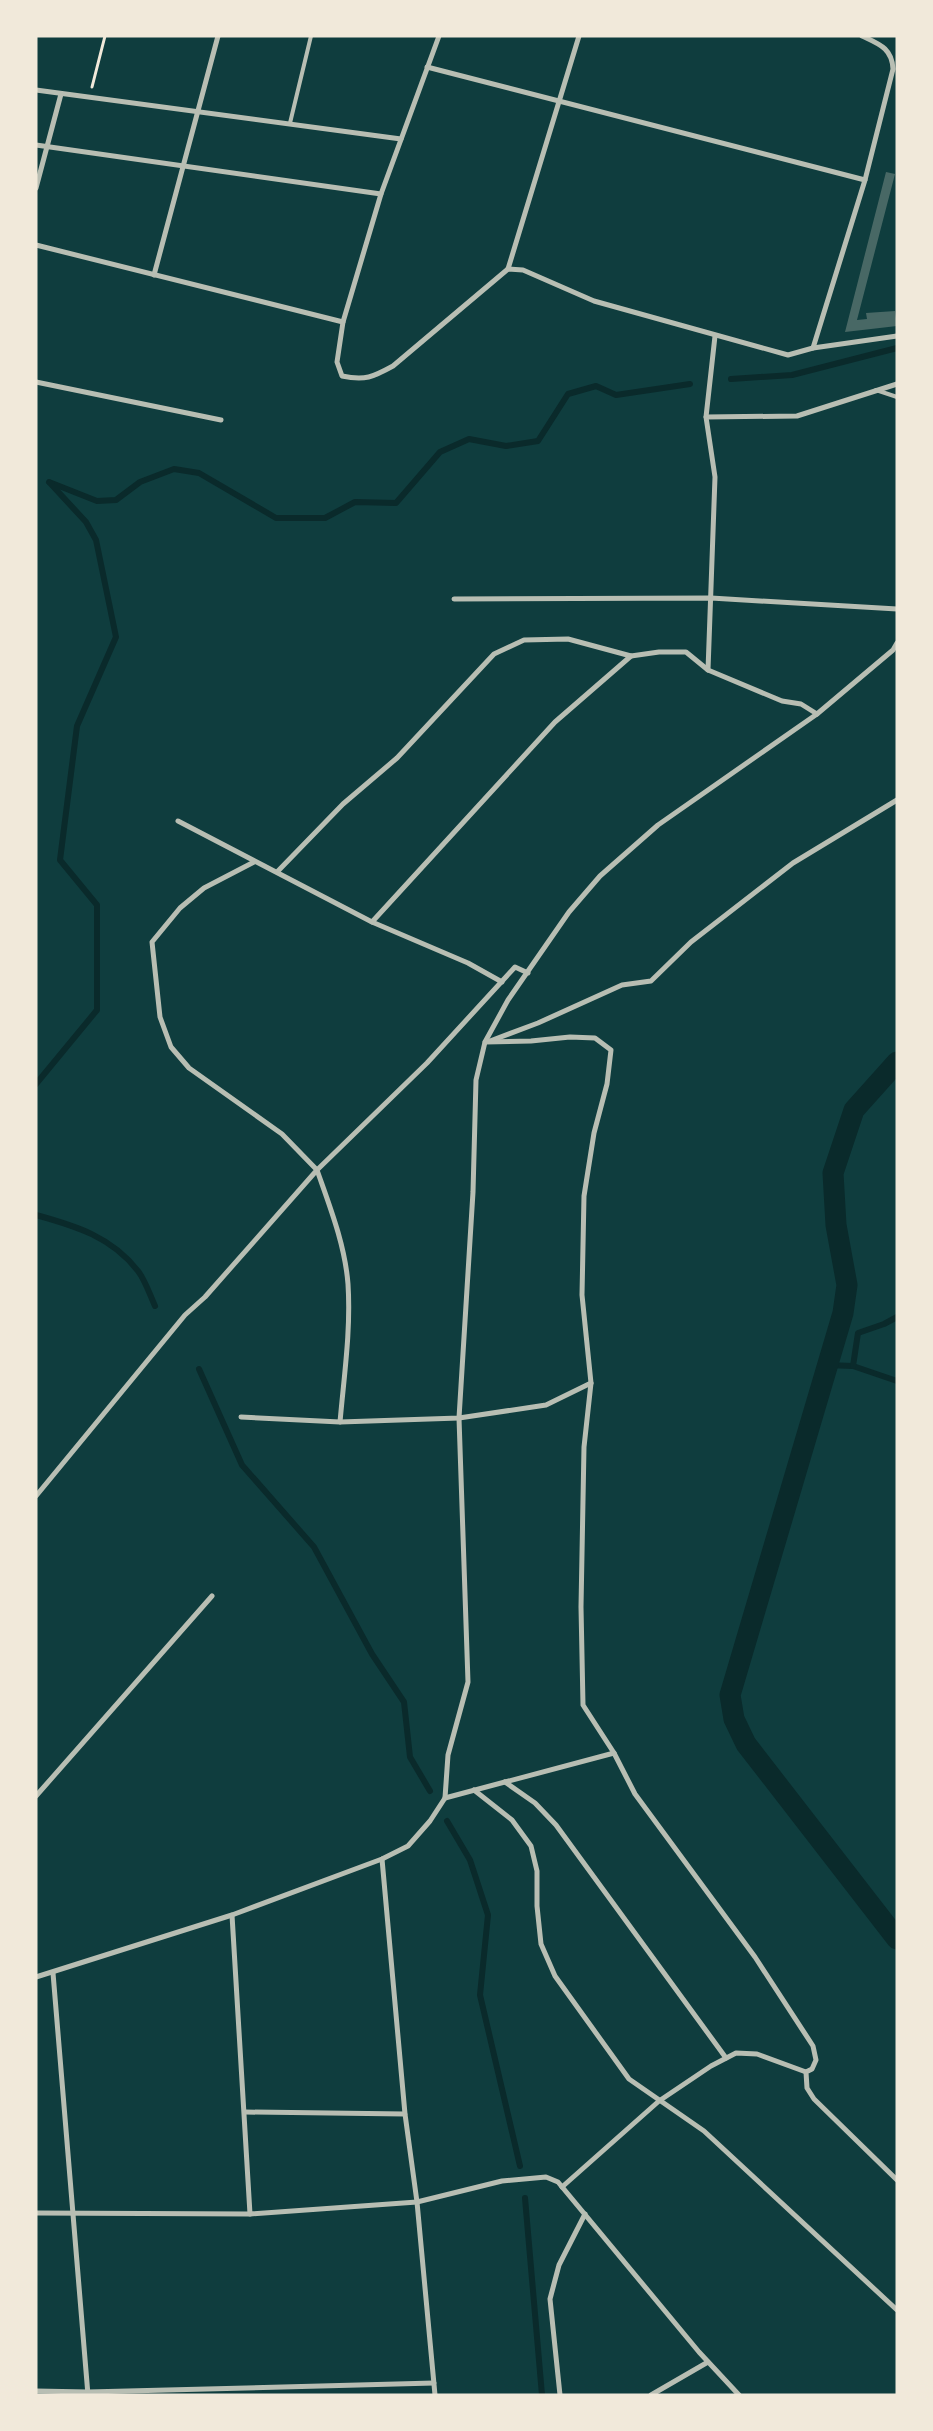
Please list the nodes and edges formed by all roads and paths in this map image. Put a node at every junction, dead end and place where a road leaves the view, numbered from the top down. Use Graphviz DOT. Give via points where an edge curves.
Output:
graph roads {
  1 [pos="105,36"];
  2 [pos="218,36"];
  3 [pos="311,36"];
  4 [pos="439,36"];
  5 [pos="578,36"];
  6 [pos="862,36"];
  7 [pos="427,67"];
  8 [pos="36,90"];
  9 [pos="61,94"];
  10 [pos="90,97"];
  11 [pos="560,101"];
  12 [pos="198,110"];
  13 [pos="290,123"];
  14 [pos="401,139"];
  15 [pos="36,145"];
  16 [pos="47,146"];
  17 [pos="183,166"];
  18 [pos="865,180"];
  19 [pos="36,188"];
  20 [pos="381,194"];
  21 [pos="36,245"];
  22 [pos="508,269"];
  23 [pos="154,275"];
  24 [pos="343,322"];
  25 [pos="715,336"];
  26 [pos="897,336"];
  27 [pos="813,348"];
  28 [pos="36,382"];
  29 [pos="897,384"];
  30 [pos="876,390"];
  31 [pos="897,397"];
  32 [pos="706,417"];
  33 [pos="221,420"];
  34 [pos="711,598"];
  35 [pos="454,599"];
  36 [pos="897,609"];
  37 [pos="897,643"];
  38 [pos="631,656"];
  39 [pos="708,670"];
  40 [pos="817,714"];
  41 [pos="897,800"];
  42 [pos="178,821"];
  43 [pos="254,862"];
  44 [pos="278,872"];
  45 [pos="372,922"];
  46 [pos="528,973"];
  47 [pos="502,982"];
  48 [pos="485,1042"];
  49 [pos="318,1170"];
  50 [pos="591,1383"];
  51 [pos="241,1417"];
  52 [pos="460,1418"];
  53 [pos="340,1422"];
  54 [pos="36,1496"];
  55 [pos="212,1596"];
  56 [pos="614,1752"];
  57 [pos="505,1782"];
  58 [pos="474,1790"];
  59 [pos="36,1796"];
  60 [pos="445,1798"];
  61 [pos="382,1859"];
  62 [pos="232,1915"];
  63 [pos="53,1972"];
  64 [pos="36,1977"];
  65 [pos="726,2058"];
  66 [pos="806,2072"];
  67 [pos="659,2101"];
  68 [pos="245,2112"];
  69 [pos="405,2114"];
  70 [pos="897,2180"];
  71 [pos="562,2187"];
  72 [pos="417,2202"];
  73 [pos="36,2213"];
  74 [pos="72,2214"];
  75 [pos="250,2214"];
  76 [pos="585,2214"];
  77 [pos="897,2310"];
  78 [pos="708,2362"];
  79 [pos="434,2383"];
  80 [pos="36,2391"];
  81 [pos="88,2394"];
  82 [pos="435,2395"];
  83 [pos="560,2395"];
  84 [pos="652,2395"];
  85 [pos="739,2395"];
  1 -- 10 [label="path"];
  2 -- 12 [label="street"];
  3 -- 13 [label="lane"];
  4 -- 7 [label="street"];
  5 -- 11 [label="street"];
  6 -- 18 [label="street" via="886,48 893,69"];
  7 -- 11 [label="street"];
  7 -- 14 [label="street"];
  8 -- 9 [label="street"];
  9 -- 10 [label="street"];
  9 -- 16 [label="street"];
  10 -- 12 [label="street"];
  11 -- 18 [label="street"];
  11 -- 22 [label="street"];
  12 -- 13 [label="street"];
  12 -- 17 [label="street"];
  13 -- 14 [label="street"];
  14 -- 20 [label="street"];
  15 -- 16 [label="street"];
  16 -- 17 [label="street"];
  16 -- 19 [label="street"];
  17 -- 20 [label="street"];
  17 -- 23 [label="street"];
  18 -- 27 [label="street"];
  20 -- 24 [label="street"];
  21 -- 23 [label="street"];
  22 -- 24 [label="street" via="392,366 373,377 342,376 337,362"];
  22 -- 25 [label="street" via="523,270 594,301"];
  23 -- 24 [label="street"];
  25 -- 27 [label="street" via="788,355"];
  25 -- 32 [label="street"];
  26 -- 27 [label="street"];
  28 -- 33 [label="street"];
  29 -- 30 [label="street"];
  30 -- 31 [label="lane"];
  30 -- 32 [label="street" via="797,416"];
  32 -- 34 [label="street" via="715,477"];
  34 -- 35 [label="street"];
  34 -- 36 [label="street"];
  34 -- 39 [label="street"];
  37 -- 40 [label="street" via="893,650"];
  38 -- 39 [label="street" via="686,652"];
  38 -- 44 [label="street" via="568,639 524,640 494,654 397,758 343,804"];
  38 -- 45 [label="street" via="555,722"];
  39 -- 40 [label="street" via="782,701 801,704"];
  40 -- 46 [label="street" via="658,825 600,876 569,912"];
  41 -- 48 [label="street" via="793,863 691,942 652,981 622,985 538,1023"];
  42 -- 43 [label="street"];
  43 -- 44 [label="street"];
  43 -- 49 [label="street" via="204,888 180,908 152,942 160,1017 171,1047 189,1068 282,1134"];
  44 -- 45 [label="street"];
  45 -- 47 [label="street" via="461,960"];
  46 -- 47 [label="street" via="516,967"];
  46 -- 48 [label="street" via="508,1000"];
  47 -- 49 [label="street" via="427,1063"];
  48 -- 50 [label="street" via="595,1038 611,1050 584,1196 582,1295"];
  48 -- 52 [label="street" via="476,1080"];
  49 -- 53 [label="street" via="338,1232 348,1283 349,1319"];
  49 -- 54 [label="street" via="205,1297 185,1315"];
  50 -- 52 [label="street" via="546,1405"];
  50 -- 56 [label="street" via="584,1447 582,1705"];
  51 -- 53 [label="street"];
  52 -- 53 [label="street"];
  52 -- 60 [label="street" via="468,1682 448,1755"];
  55 -- 59 [label="street"];
  56 -- 57 [label="street"];
  56 -- 66 [label="street" via="635,1794 755,1956 813,2046 816,2060 812,2069"];
  57 -- 58 [label="street"];
  57 -- 65 [label="street" via="535,1803 556,1825"];
  58 -- 60 [label="street"];
  58 -- 67 [label="street" via="512,1820 531,1846 537,1871 536,1906 541,1944 555,1976 630,2079"];
  60 -- 61 [label="street" via="408,1846"];
  61 -- 62 [label="street"];
  61 -- 69 [label="street"];
  62 -- 63 [label="street"];
  62 -- 68 [label="street"];
  63 -- 64 [label="street"];
  63 -- 74 [label="street"];
  65 -- 66 [label="street" via="736,2054 757,2054"];
  65 -- 67 [label="street"];
  66 -- 70 [label="street" via="807,2088 814,2099"];
  67 -- 71 [label="street"];
  67 -- 77 [label="street" via="704,2130"];
  68 -- 69 [label="street"];
  68 -- 75 [label="street"];
  69 -- 72 [label="street"];
  71 -- 72 [label="street" via="546,2177 502,2181"];
  71 -- 76 [label="street"];
  72 -- 75 [label="street"];
  72 -- 79 [label="street"];
  73 -- 74 [label="street"];
  74 -- 75 [label="street"];
  74 -- 81 [label="street"];
  76 -- 78 [label="street"];
  76 -- 83 [label="street" via="559,2265 550,2299"];
  78 -- 84 [label="street"];
  78 -- 85 [label="street"];
  79 -- 81 [label="street"];
  79 -- 82 [label="street"];
  80 -- 81 [label="street"];
}
